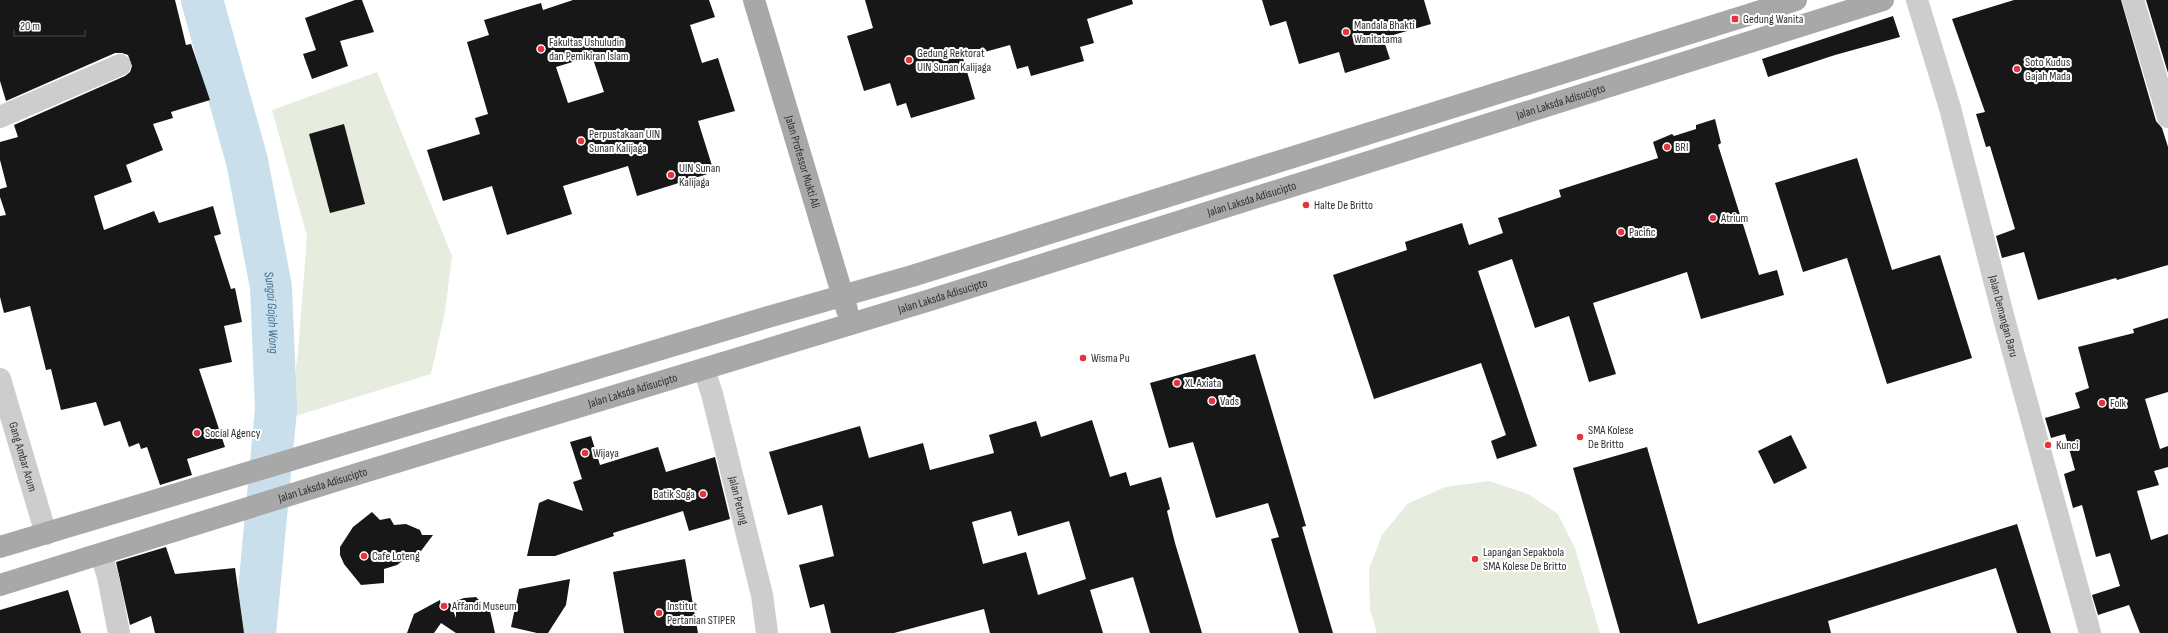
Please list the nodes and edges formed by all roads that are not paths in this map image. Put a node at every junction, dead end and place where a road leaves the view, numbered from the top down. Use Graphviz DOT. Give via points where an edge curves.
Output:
graph roads {
  1 [pos="754,0"];
  2 [pos="1796,0"];
  3 [pos="1883,0"];
  4 [pos="1917,0"];
  5 [pos="2133,0"];
  6 [pos="120,65"];
  7 [pos="0,115"];
  8 [pos="2168,117"];
  9 [pos="1406,121"];
  10 [pos="1414,148"];
  11 [pos="843,296"];
  12 [pos="851,324"];
  13 [pos="704,369"];
  14 [pos="0,379"];
  15 [pos="46,534"];
  16 [pos="0,548"];
  17 [pos="101,554"];
  18 [pos="0,585"];
  19 [pos="119,633"];
  20 [pos="767,633"];
  21 [pos="2090,633"];
  1 -- 11 [label="main road, Jalan Professor Mukti Ali"];
  2 -- 9 [label="main road"];
  3 -- 10 [label="main road, Jalan Laksda Adisucipto"];
  4 -- 21 [label="street, Jalan Demangan Baru" via="1950,108 2003,315"];
  5 -- 8 [label="street"];
  6 -- 7 [label="street"];
  9 -- 10 [label="main road"];
  9 -- 11 [label="main road"];
  10 -- 12 [label="main road, Jalan Laksda Adisucipto"];
  11 -- 12 [label="main road, Jalan Professor Mukti Ali"];
  11 -- 15 [label="main road"];
  12 -- 13 [label="main road, Jalan Laksda Adisucipto"];
  13 -- 17 [label="main road, Jalan Laksda Adisucipto"];
  13 -- 20 [label="street, Jalan Petung" via="762,595"];
  14 -- 15 [label="street, Gang Ambar Arum"];
  15 -- 16 [label="main road"];
  17 -- 18 [label="main road, Jalan Laksda Adisucipto"];
  17 -- 19 [label="street"];
}
